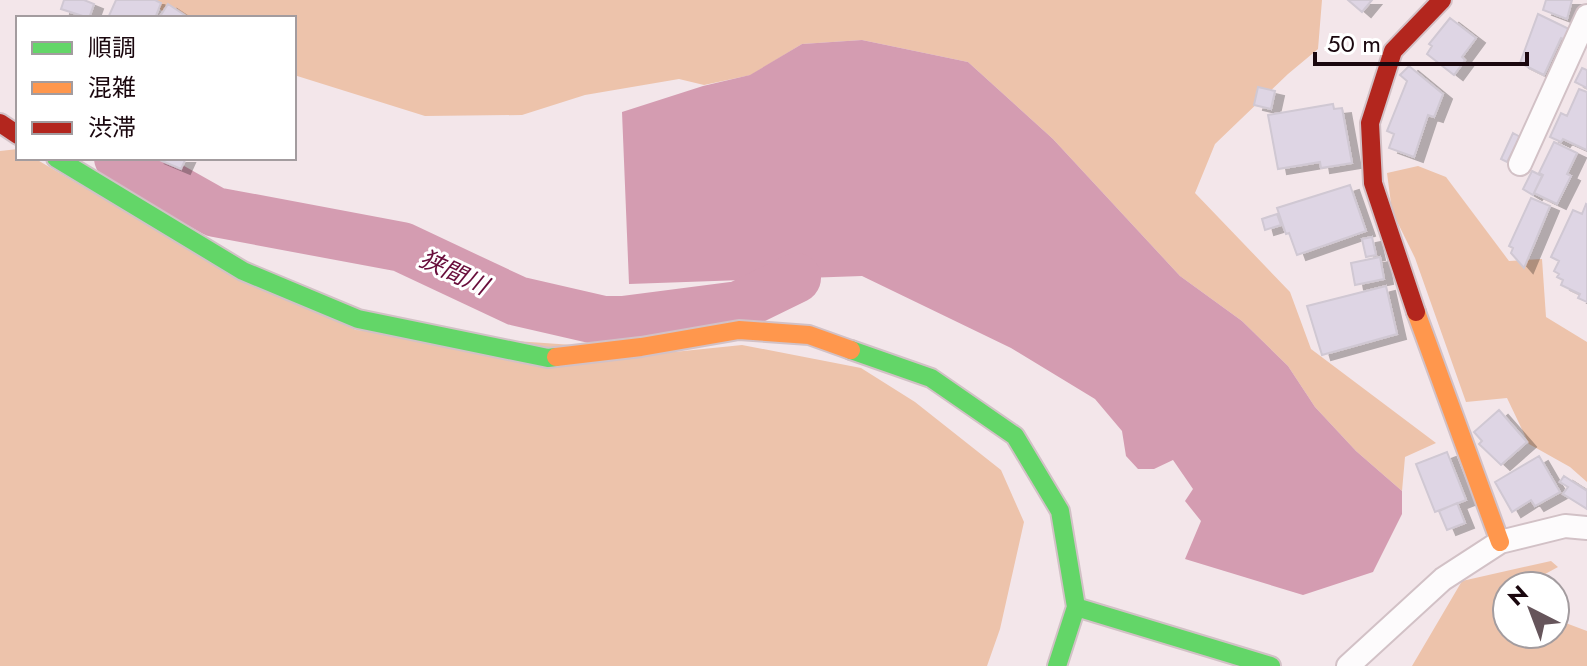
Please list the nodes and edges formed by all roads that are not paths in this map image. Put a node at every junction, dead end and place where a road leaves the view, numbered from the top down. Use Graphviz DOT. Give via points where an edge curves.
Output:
graph roads {
  1 [pos="1442,0"];
  2 [pos="1587,16"];
  3 [pos="59,160"];
  4 [pos="1520,164"];
  5 [pos="1587,528"];
  6 [pos="1500,542"];
  7 [pos="1076,607"];
  8 [pos="1057,666"];
  9 [pos="1271,666"];
  10 [pos="1348,666"];
  1 -- 6 [label="street" via="1393,51 1370,123 1373,183"];
  2 -- 4 [label="street"];
  3 -- 7 [label="street" via="243,271 358,319 548,358 739,330 809,335 931,378 1015,436 1060,511"];
  5 -- 6 [label="street" via="1565,526"];
  6 -- 10 [label="street" via="1443,579"];
  7 -- 8 [label="street"];
  7 -- 9 [label="street"];
}
